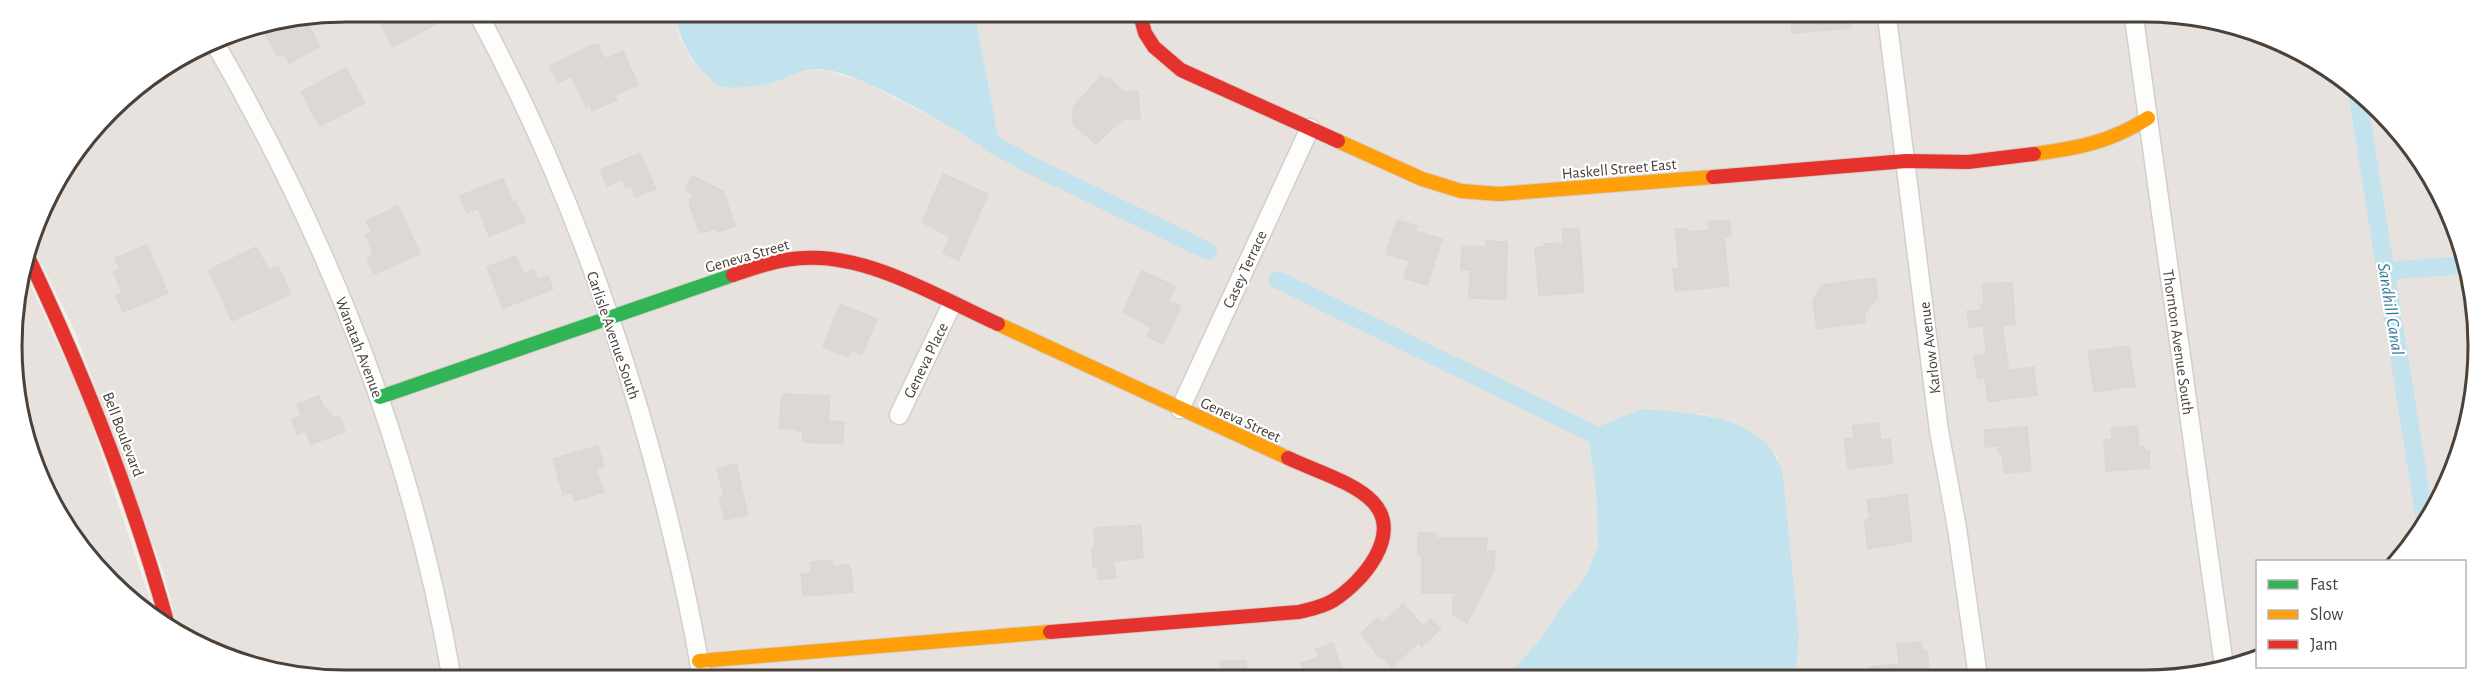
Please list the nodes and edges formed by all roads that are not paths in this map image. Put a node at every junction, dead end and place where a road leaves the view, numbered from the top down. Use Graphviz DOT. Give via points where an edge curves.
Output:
graph roads {
  1 [pos="482,22"];
  2 [pos="1141,22"];
  3 [pos="1888,22"];
  4 [pos="2135,22"];
  5 [pos="218,49"];
  6 [pos="2148,118"];
  7 [pos="1310,128"];
  8 [pos="1906,160"];
  9 [pos="33,267"];
  10 [pos="952,304"];
  11 [pos="610,318"];
  12 [pos="380,397"];
  13 [pos="1180,409"];
  14 [pos="898,415"];
  15 [pos="165,614"];
  16 [pos="2223,659"];
  17 [pos="700,668"];
  18 [pos="450,670"];
  19 [pos="1977,670"];
  1 -- 11 [label="street, Carlisle Avenue South" via="543,147"];
  2 -- 7 [label="street, Haskell Street East" via="1150,44 1181,70"];
  3 -- 8 [label="street, Karlow Avenue"];
  4 -- 6 [label="street, Thornton Avenue South"];
  5 -- 12 [label="street, Wanatah Avenue" via="292,186"];
  6 -- 8 [label="street, Haskell Street East" via="2110,139 2072,150 1968,162"];
  6 -- 16 [label="street, Thornton Avenue South"];
  7 -- 8 [label="street, Haskell Street East" via="1422,179 1479,193"];
  7 -- 13 [label="street, Casey Terrace"];
  8 -- 19 [label="street, Karlow Avenue" via="1938,419"];
  9 -- 15 [label="street, Bell Boulevard" via="65,334 126,484"];
  10 -- 11 [label="street, Geneva Street" via="866,265 808,256 766,264"];
  10 -- 13 [label="street, Geneva Street"];
  10 -- 14 [label="street, Geneva Place"];
  11 -- 12 [label="street, Geneva Street"];
  11 -- 17 [label="street, Carlisle Avenue South" via="654,462"];
  12 -- 18 [label="street, Wanatah Avenue" via="427,563"];
  13 -- 17 [label="street, Geneva Street" via="1370,499 1382,514 1384,534 1366,569 1335,599 1299,612"];
}
